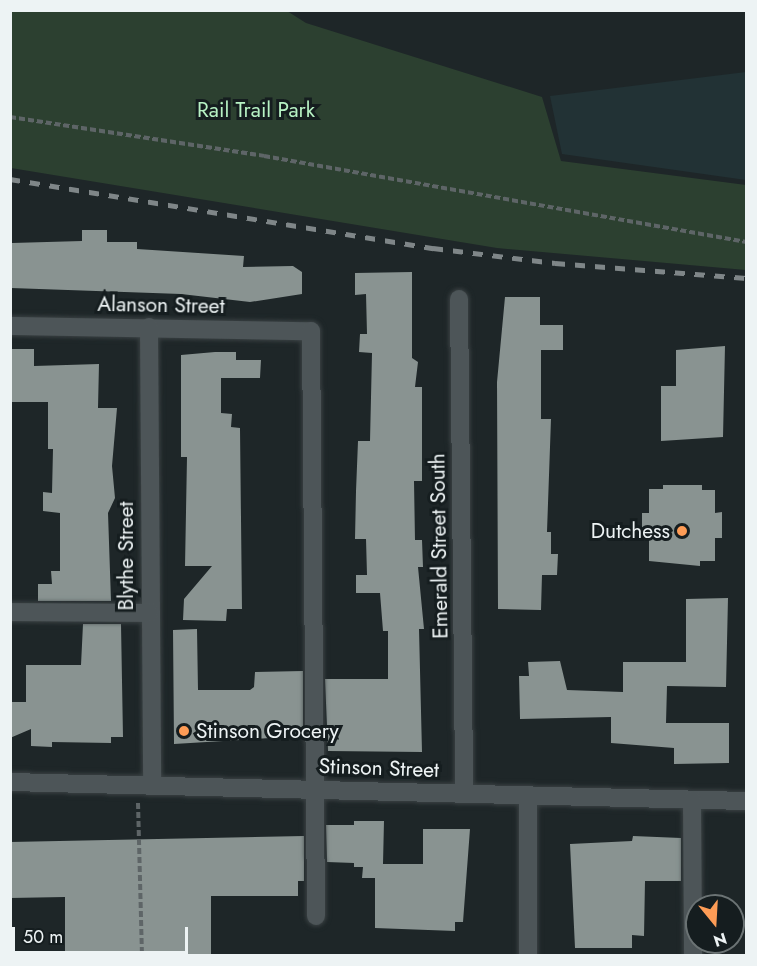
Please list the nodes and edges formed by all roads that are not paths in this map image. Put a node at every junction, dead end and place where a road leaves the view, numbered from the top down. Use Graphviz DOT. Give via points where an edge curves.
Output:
graph roads {
  1 [pos="459,299"];
  2 [pos="10,326"];
  3 [pos="149,327"];
  4 [pos="10,612"];
  5 [pos="149,613"];
  6 [pos="10,782"];
  7 [pos="145,785"];
  8 [pos="313,789"];
  9 [pos="464,794"];
  10 [pos="528,799"];
  11 [pos="692,800"];
  12 [pos="747,801"];
  13 [pos="316,916"];
  14 [pos="528,956"];
  15 [pos="693,956"];
  1 -- 9 [label="street, Emerald Street South"];
  2 -- 3 [label="street, Alanson Street"];
  3 -- 5 [label="street, Blythe Street"];
  3 -- 8 [label="street, Alanson Street" via="311,331"];
  4 -- 5 [label="street"];
  5 -- 7 [label="street, Blythe Street"];
  6 -- 7 [label="street, Stinson Street"];
  7 -- 8 [label="street, Stinson Street"];
  8 -- 9 [label="street, Stinson Street"];
  8 -- 13 [label="street"];
  9 -- 10 [label="street, Stinson Street"];
  10 -- 11 [label="street, Stinson Street"];
  10 -- 14 [label="street"];
  11 -- 12 [label="street, Stinson Street"];
  11 -- 15 [label="street"];
}
